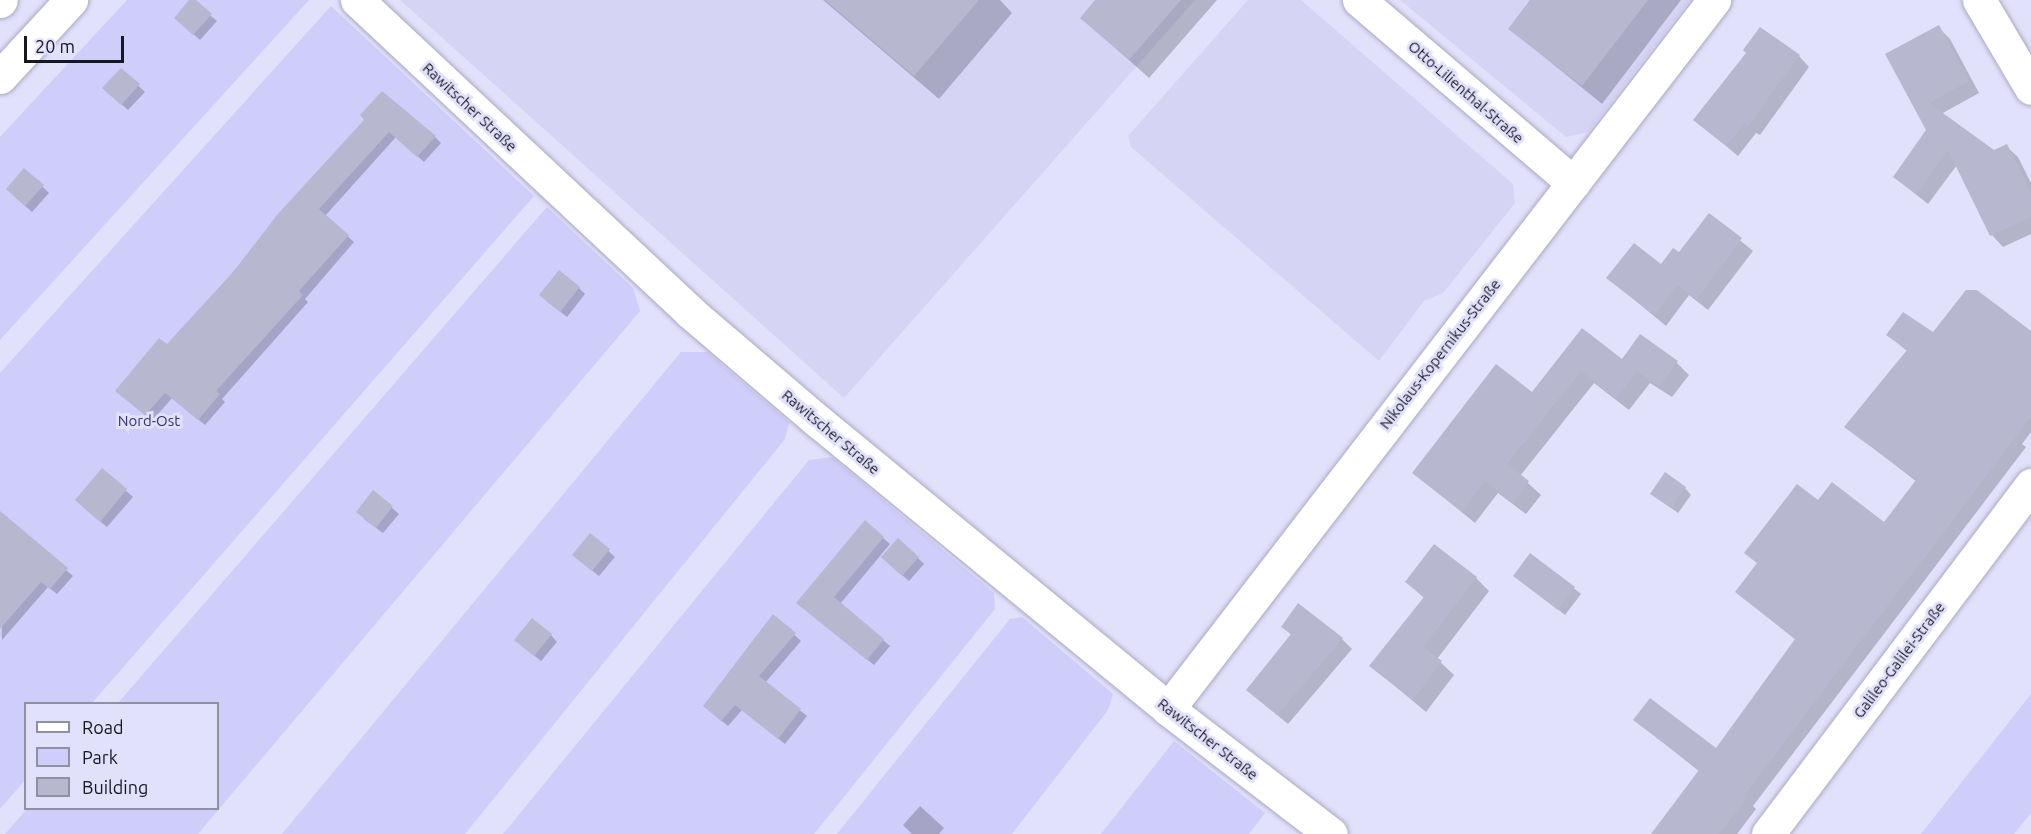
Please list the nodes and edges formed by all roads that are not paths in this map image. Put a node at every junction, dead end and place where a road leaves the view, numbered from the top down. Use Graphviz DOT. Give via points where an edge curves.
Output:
graph roads {
  1 [pos="71,0"];
  2 [pos="357,0"];
  3 [pos="1359,0"];
  4 [pos="1714,0"];
  5 [pos="1979,0"];
  6 [pos="0,77"];
  7 [pos="2031,88"];
  8 [pos="1573,183"];
  9 [pos="2031,485"];
  10 [pos="1168,709"];
  11 [pos="1331,834"];
  12 [pos="1768,834"];
  1 -- 6 [label="street"];
  2 -- 10 [label="street, Rawitscher Straße" via="690,312"];
  3 -- 8 [label="street, Otto-Lilienthal-Straße"];
  4 -- 8 [label="street, Nikolaus-Kopernikus-Straße"];
  5 -- 7 [label="street"];
  8 -- 10 [label="street, Nikolaus-Kopernikus-Straße"];
  9 -- 12 [label="street, Galileo-Galilei-Straße"];
  10 -- 11 [label="street, Rawitscher Straße"];
}
